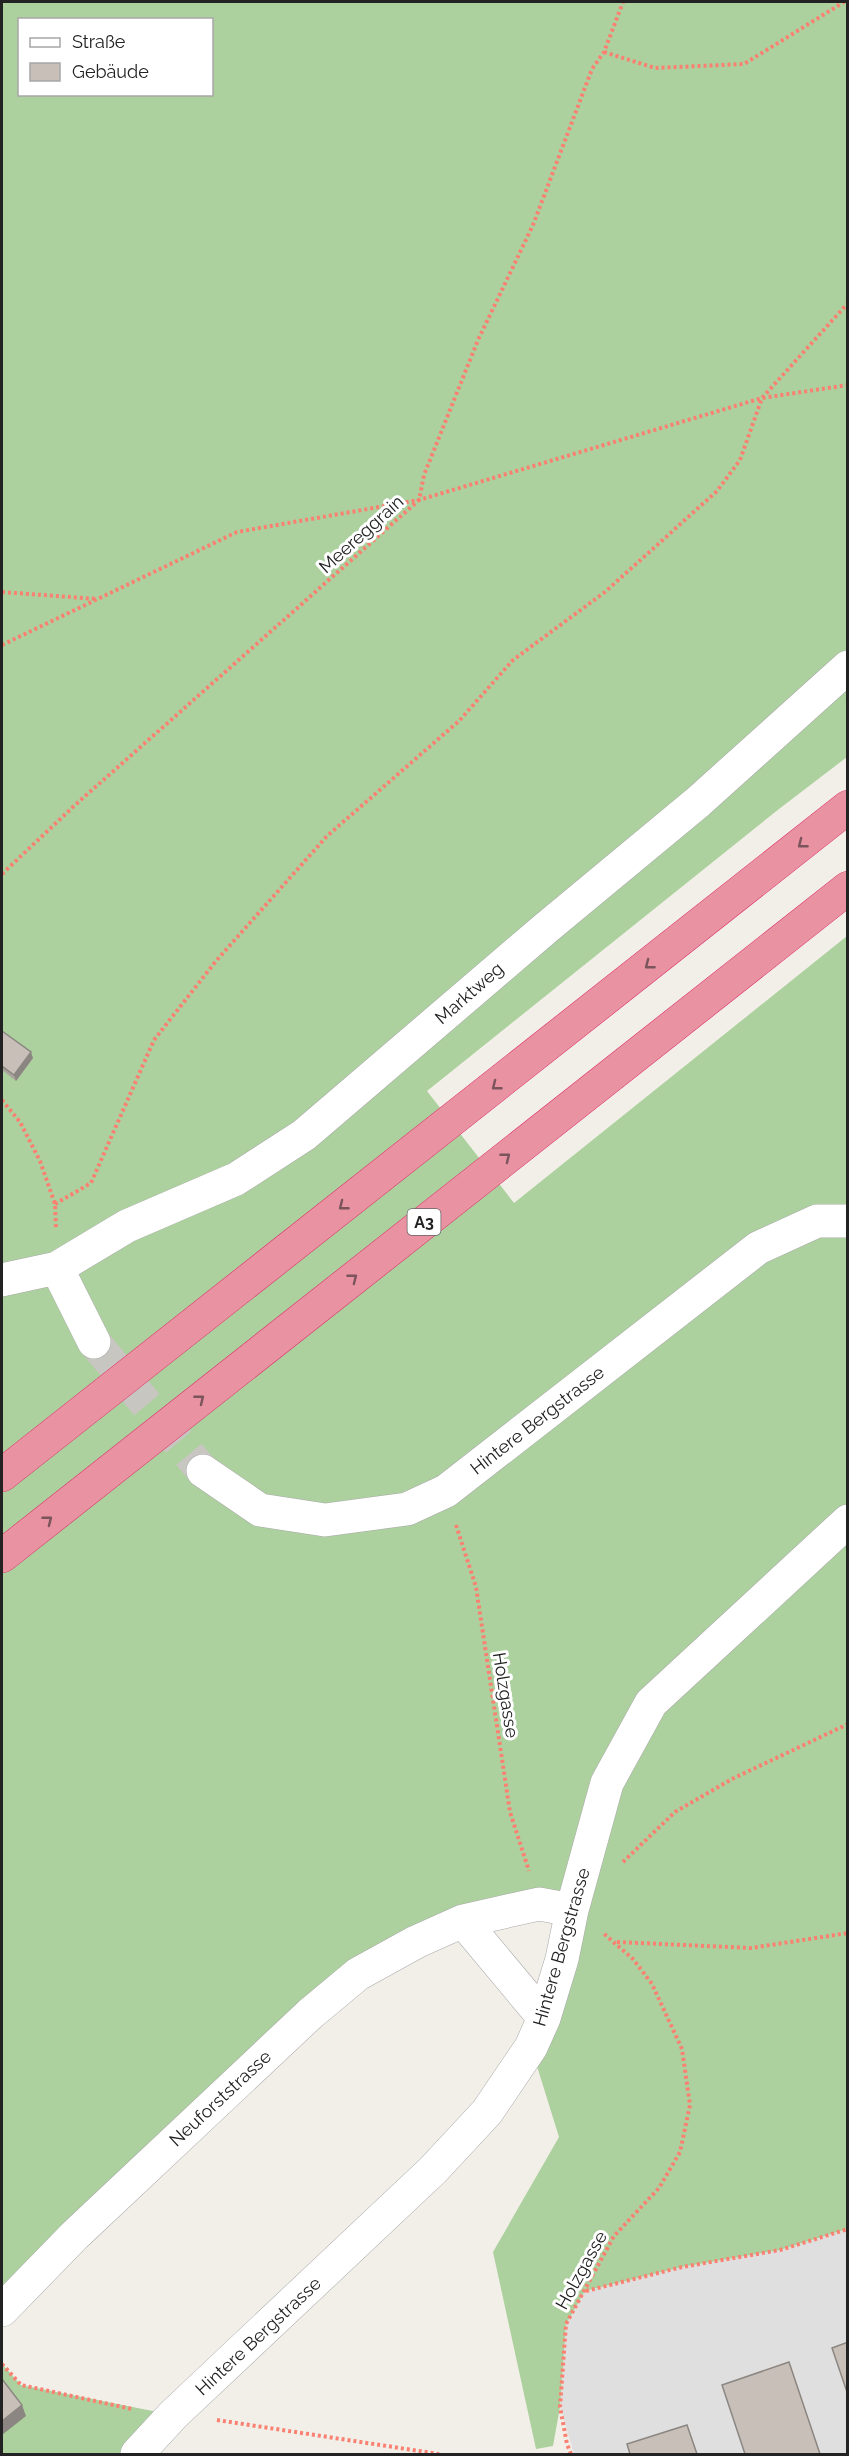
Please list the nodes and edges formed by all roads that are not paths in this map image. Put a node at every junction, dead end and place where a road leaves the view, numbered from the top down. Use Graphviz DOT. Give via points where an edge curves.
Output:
graph roads {
  1 [pos="848,667"];
  2 [pos="848,807"];
  3 [pos="848,888"];
  4 [pos="848,1221"];
  5 [pos="57,1268"];
  6 [pos="2,1280"];
  7 [pos="94,1342"];
  8 [pos="203,1471"];
  9 [pos="2,1475"];
  10 [pos="848,1521"];
  11 [pos="2,1556"];
  12 [pos="572,1910"];
  13 [pos="463,1921"];
  14 [pos="544,2018"];
  15 [pos="2,2310"];
  16 [pos="137,2454"];
  1 -- 5 [label="street, Marktweg" via="698,802 304,1135 236,1179 127,1226"];
  2 -- 9 [label="highway, one-way"];
  11 -- 3 [label="highway, A3, one-way"];
  4 -- 8 [label="street, Hintere Bergstrasse" via="818,1221 758,1248 446,1491 407,1509 325,1520 260,1510"];
  5 -- 6 [label="street, Marktweg"];
  5 -- 7 [label="street"];
  10 -- 12 [label="street, Hintere Bergstrasse" via="651,1703 607,1783"];
  12 -- 13 [label="street, Neuforststrasse" via="540,1904"];
  12 -- 14 [label="street, Hintere Bergstrasse"];
  13 -- 14 [label="street"];
  13 -- 15 [label="street, Neuforststrasse" via="358,1974 310,2014 75,2235"];
  14 -- 16 [label="street, Hintere Bergstrasse" via="531,2047 487,2112 433,2170 173,2415"];
}
